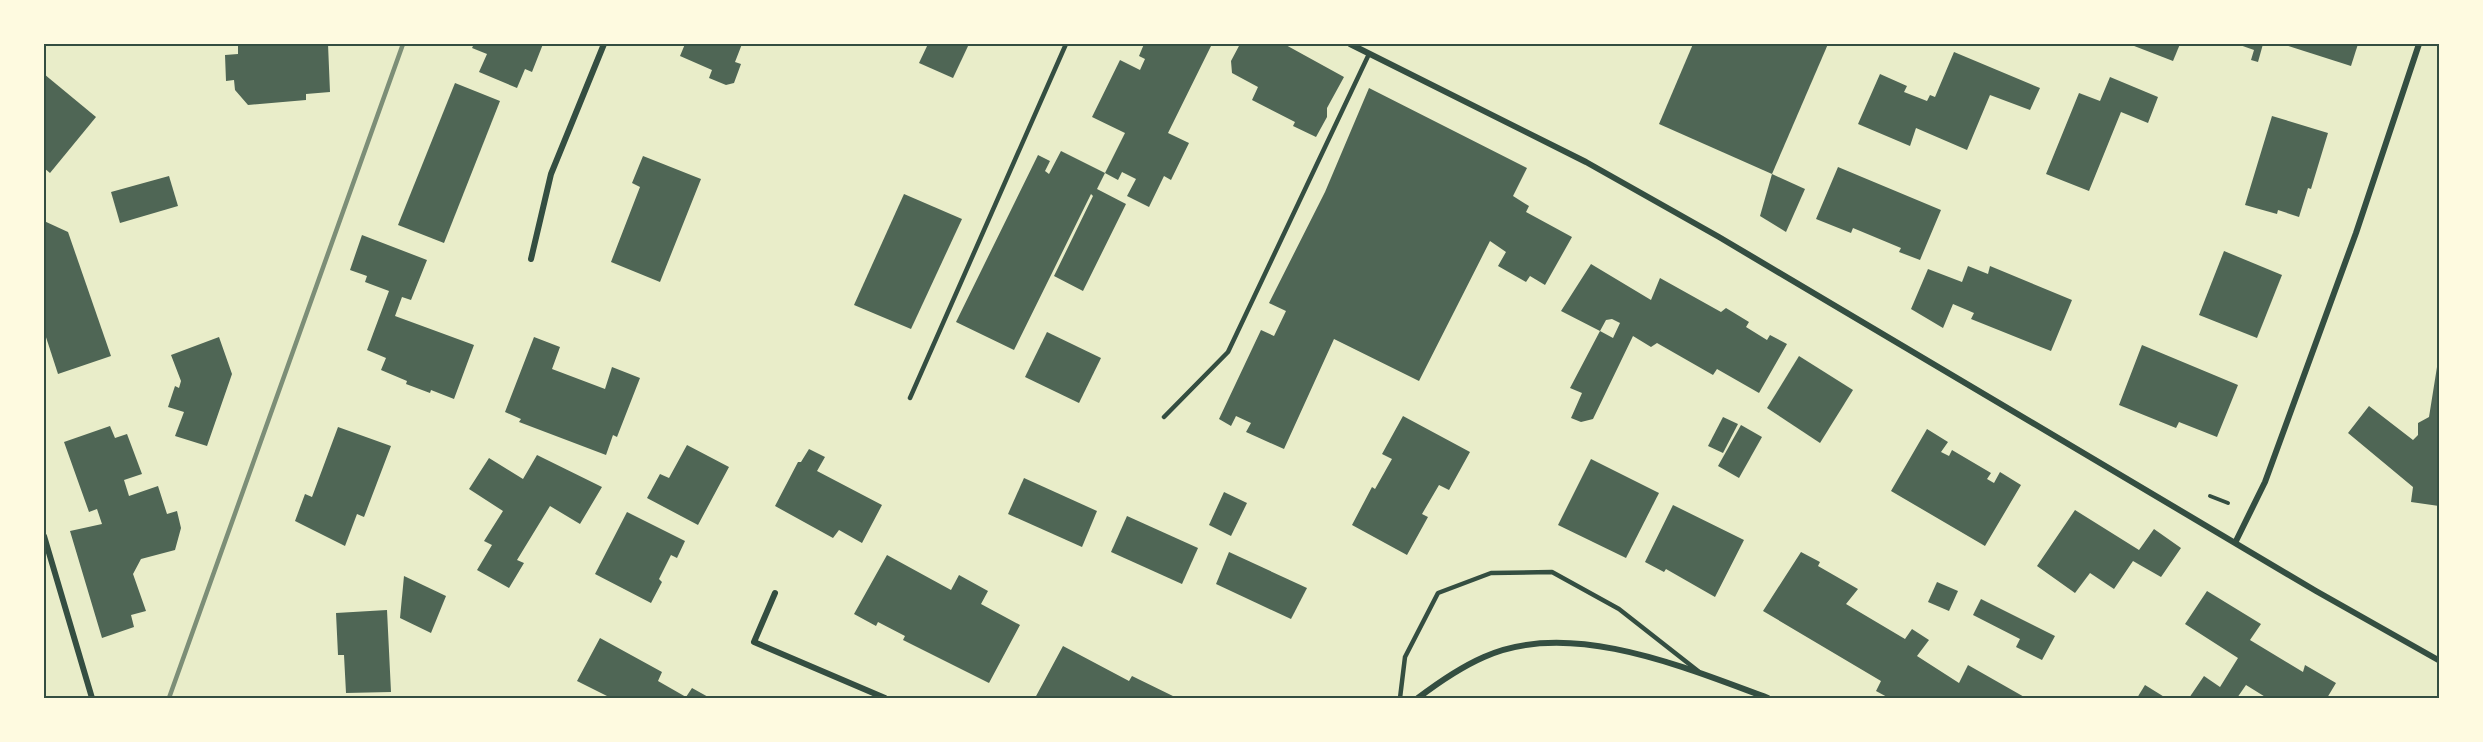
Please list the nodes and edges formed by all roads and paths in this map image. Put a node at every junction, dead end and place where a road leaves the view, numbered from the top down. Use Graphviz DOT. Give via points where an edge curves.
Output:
graph roads {
  1 [pos="604,44"];
  2 [pos="1066,44"];
  3 [pos="1350,44"];
  4 [pos="2419,44"];
  5 [pos="1369,54"];
  6 [pos="531,259"];
  7 [pos="910,398"];
  8 [pos="1164,417"];
  9 [pos="2207,495"];
  10 [pos="2238,507"];
  11 [pos="44,536"];
  12 [pos="2236,541"];
  13 [pos="775,593"];
  14 [pos="2439,661"];
  15 [pos="1700,673"];
  16 [pos="92,699"];
  17 [pos="885,699"];
  18 [pos="1400,699"];
  19 [pos="1418,699"];
  20 [pos="1768,699"];
  1 -- 6 [label="street" via="551,174"];
  2 -- 7 [label="lane"];
  3 -- 5 [label="street"];
  4 -- 12 [label="street" via="2265,482"];
  5 -- 8 [label="lane" via="1228,352"];
  5 -- 12 [label="street" via="1586,162"];
  9 -- 10 [label="path"];
  11 -- 16 [label="street"];
  12 -- 14 [label="street"];
  13 -- 17 [label="street" via="754,642"];
  15 -- 18 [label="lane" via="1619,609 1552,572 1491,573 1438,593 1405,657"];
  15 -- 19 [label="street" via="1630,652 1567,643 1530,645 1486,656 1447,676"];
  15 -- 20 [label="street"];
}
